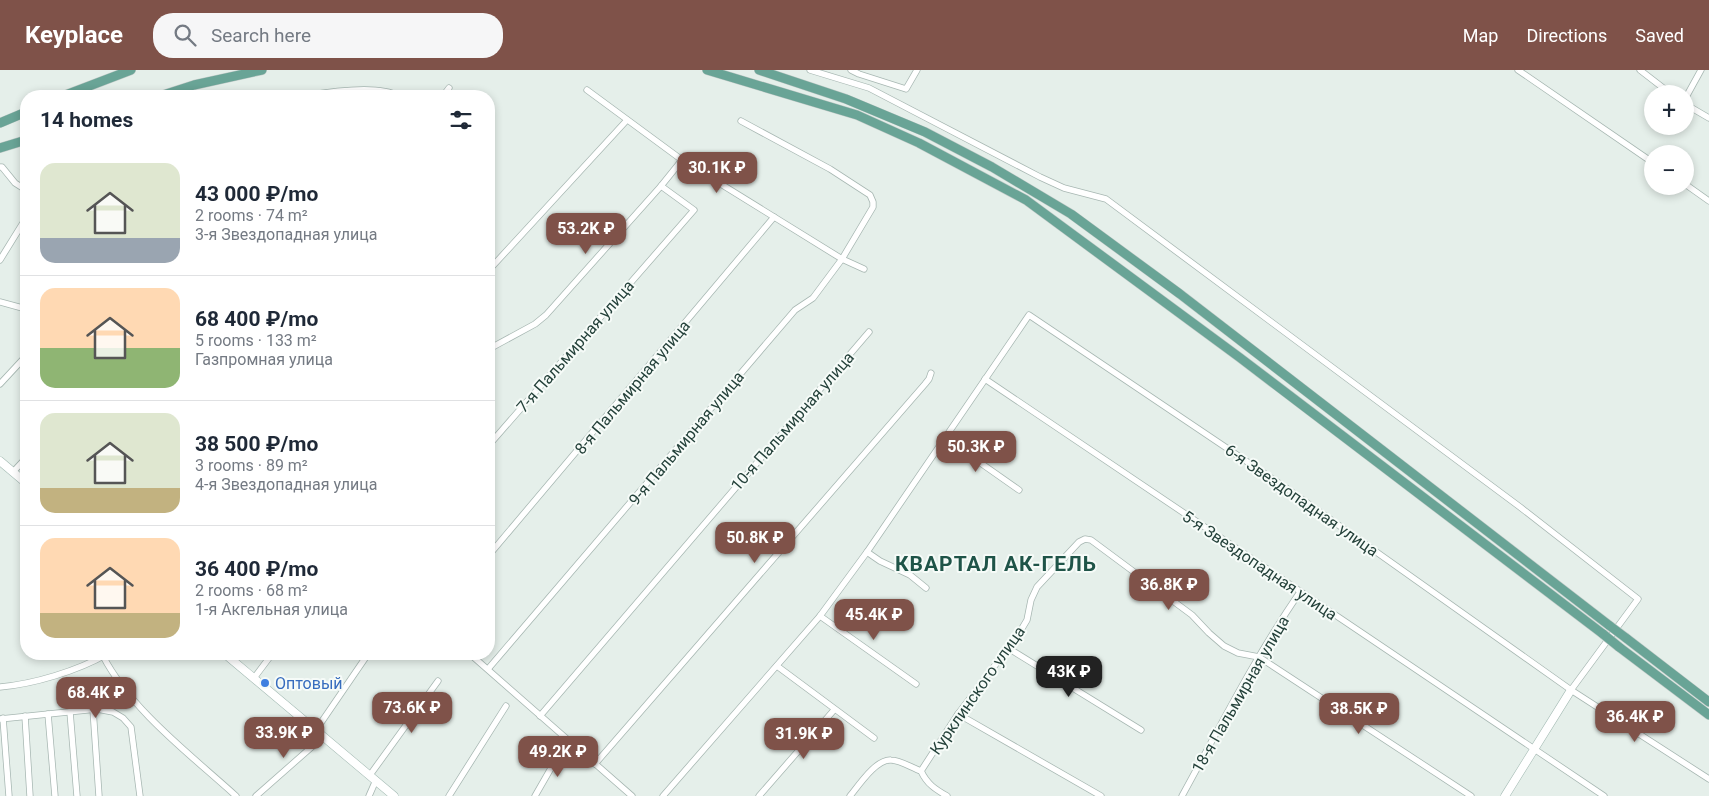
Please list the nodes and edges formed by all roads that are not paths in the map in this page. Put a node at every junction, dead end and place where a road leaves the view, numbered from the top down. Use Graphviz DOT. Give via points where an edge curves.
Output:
graph roads {
  1 [pos="131,70"];
  2 [pos="262,70"];
  3 [pos="707,70"];
  4 [pos="758,70"];
  5 [pos="810,70"];
  6 [pos="851,70"];
  7 [pos="1518,70"];
  8 [pos="1640,70"];
  9 [pos="1701,70"];
  10 [pos="916,72"];
  11 [pos="1659,85"];
  12 [pos="1692,85"];
  13 [pos="79,90"];
  14 [pos="179,90"];
  15 [pos="587,90"];
  16 [pos="1694,109"];
  17 [pos="20,115"];
  18 [pos="1709,118"];
  19 [pos="627,120"];
  20 [pos="741,121"];
  21 [pos="0,123"];
  22 [pos="20,142"];
  23 [pos="0,148"];
  24 [pos="1644,157"];
  25 [pos="682,160"];
  26 [pos="0,168"];
  27 [pos="20,186"];
  28 [pos="661,186"];
  29 [pos="1694,190"];
  30 [pos="1709,201"];
  31 [pos="774,217"];
  32 [pos="20,228"];
  33 [pos="842,259"];
  34 [pos="0,260"];
  35 [pos="495,263"];
  36 [pos="864,269"];
  37 [pos="0,302"];
  38 [pos="20,307"];
  39 [pos="869,332"];
  40 [pos="495,345"];
  41 [pos="20,362"];
  42 [pos="931,373"];
  43 [pos="985,379"];
  44 [pos="0,384"];
  45 [pos="495,438"];
  46 [pos="945,438"];
  47 [pos="0,461"];
  48 [pos="20,464"];
  49 [pos="13,472"];
  50 [pos="20,478"];
  51 [pos="1019,490"];
  52 [pos="495,548"];
  53 [pos="867,552"];
  54 [pos="926,588"];
  55 [pos="1300,592"];
  56 [pos="820,616"];
  57 [pos="1008,648"];
  58 [pos="1259,657"];
  59 [pos="94,660"];
  60 [pos="107,660"];
  61 [pos="232,660"];
  62 [pos="268,660"];
  63 [pos="364,660"];
  64 [pos="477,660"];
  65 [pos="777,666"];
  66 [pos="488,670"];
  67 [pos="254,678"];
  68 [pos="438,681"];
  69 [pos="916,684"];
  70 [pos="0,687"];
  71 [pos="1571,690"];
  72 [pos="1709,702"];
  73 [pos="506,706"];
  74 [pos="93,709"];
  75 [pos="834,710"];
  76 [pos="70,712"];
  77 [pos="48,714"];
  78 [pos="958,714"];
  79 [pos="1709,715"];
  80 [pos="25,716"];
  81 [pos="540,716"];
  82 [pos="1,719"];
  83 [pos="316,730"];
  84 [pos="1141,730"];
  85 [pos="323,737"];
  86 [pos="874,738"];
  87 [pos="562,749"];
  88 [pos="1534,750"];
  89 [pos="595,764"];
  90 [pos="921,771"];
  91 [pos="373,778"];
  92 [pos="1709,779"];
  93 [pos="9,796"];
  94 [pos="30,796"];
  95 [pos="55,796"];
  96 [pos="77,796"];
  97 [pos="99,796"];
  98 [pos="140,796"];
  99 [pos="236,796"];
  100 [pos="256,796"];
  101 [pos="368,796"];
  102 [pos="394,796"];
  103 [pos="449,796"];
  104 [pos="535,796"];
  105 [pos="632,796"];
  106 [pos="663,796"];
  107 [pos="759,796"];
  108 [pos="850,796"];
  109 [pos="945,796"];
  110 [pos="1101,796"];
  111 [pos="1182,796"];
  112 [pos="1471,796"];
  113 [pos="1505,796"];
  114 [pos="1604,796"];
  1 -- 13 [label="main road"];
  2 -- 14 [label="main road"];
  3 -- 79 [label="main road, bridge" via="857,115 919,143 1026,200 1240,357"];
  4 -- 72 [label="main road, bridge" via="846,99 925,132 1071,214 1180,294"];
  5 -- 71 [label="street" via="869,88 1056,185 1106,199 1520,507 1638,599"];
  6 -- 10 [label="street" via="906,89"];
  7 -- 24 [label="street"];
  8 -- 11 [label="street"];
  9 -- 12 [label="street"];
  15 -- 19 [label="street"];
  16 -- 18 [label="street"];
  17 -- 21 [label="main road"];
  19 -- 25 [label="street"];
  19 -- 35 [label="street"];
  20 -- 33 [label="street, 9-я Пальмирная улица" via="830,169 870,195 873,208"];
  22 -- 23 [label="main road"];
  25 -- 28 [label="street"];
  25 -- 31 [label="street"];
  26 -- 27 [label="street"];
  28 -- 40 [label="street" via="546,315"];
  28 -- 45 [label="street, 7-я Пальмирная улица" via="694,210"];
  29 -- 30 [label="street"];
  31 -- 33 [label="street"];
  31 -- 52 [label="street, 8-я Пальмирная улица"];
  32 -- 34 [label="street"];
  33 -- 36 [label="street"];
  33 -- 66 [label="street, 9-я Пальмирная улица" via="813,298 795,310"];
  37 -- 38 [label="street"];
  39 -- 81 [label="street, 10-я Пальмирная улица"];
  41 -- 44 [label="street"];
  42 -- 89 [label="street" via="929,380"];
  43 -- 46 [label="street"];
  43 -- 55 [label="street, 5-я Звездопадная улица"];
  43 -- 71 [label="street, 6-я Звездопадная улица" via="1029,316 1289,490"];
  46 -- 51 [label="street"];
  46 -- 53 [label="street"];
  47 -- 49 [label="street"];
  48 -- 49 [label="street"];
  49 -- 50 [label="street"];
  53 -- 54 [label="street" via="910,575"];
  53 -- 56 [label="street"];
  55 -- 58 [label="street, 18-я Пальмирная улица"];
  55 -- 88 [label="street, 5-я Звездопадная улица"];
  56 -- 65 [label="street"];
  56 -- 69 [label="street"];
  57 -- 58 [label="street, Курклинского улица" via="1027,620 1037,588 1085,539 1091,540 1192,615 1224,646"];
  57 -- 78 [label="street, Курклинского улица"];
  57 -- 84 [label="street"];
  58 -- 111 [label="street, 18-я Пальмирная улица"];
  58 -- 112 [label="street"];
  59 -- 70 [label="street" via="55,675"];
  60 -- 99 [label="street" via="118,682 136,702"];
  61 -- 67 [label="street"];
  62 -- 67 [label="street"];
  63 -- 83 [label="street"];
  64 -- 66 [label="street"];
  65 -- 75 [label="street"];
  65 -- 106 [label="street"];
  66 -- 81 [label="street"];
  67 -- 83 [label="street"];
  68 -- 91 [label="street"];
  71 -- 88 [label="street"];
  71 -- 92 [label="street, 6-я Звездопадная улица"];
  73 -- 103 [label="street"];
  74 -- 76 [label="street"];
  74 -- 97 [label="street"];
  74 -- 98 [label="street" via="113,712 131,727"];
  75 -- 86 [label="street"];
  75 -- 107 [label="street"];
  76 -- 77 [label="street"];
  76 -- 96 [label="street"];
  77 -- 80 [label="street"];
  77 -- 95 [label="street"];
  78 -- 90 [label="street, Курклинского улица"];
  78 -- 110 [label="street"];
  80 -- 82 [label="street"];
  80 -- 94 [label="street"];
  81 -- 89 [label="street"];
  82 -- 93 [label="street"];
  83 -- 85 [label="street"];
  85 -- 91 [label="street"];
  85 -- 100 [label="street"];
  87 -- 104 [label="street"];
  88 -- 113 [label="street"];
  88 -- 114 [label="street, 5-я Звездопадная улица"];
  89 -- 105 [label="street"];
  90 -- 108 [label="street" via="891,760 881,762"];
  90 -- 109 [label="street" via="925,780"];
  91 -- 101 [label="street"];
  91 -- 102 [label="street"];
}
